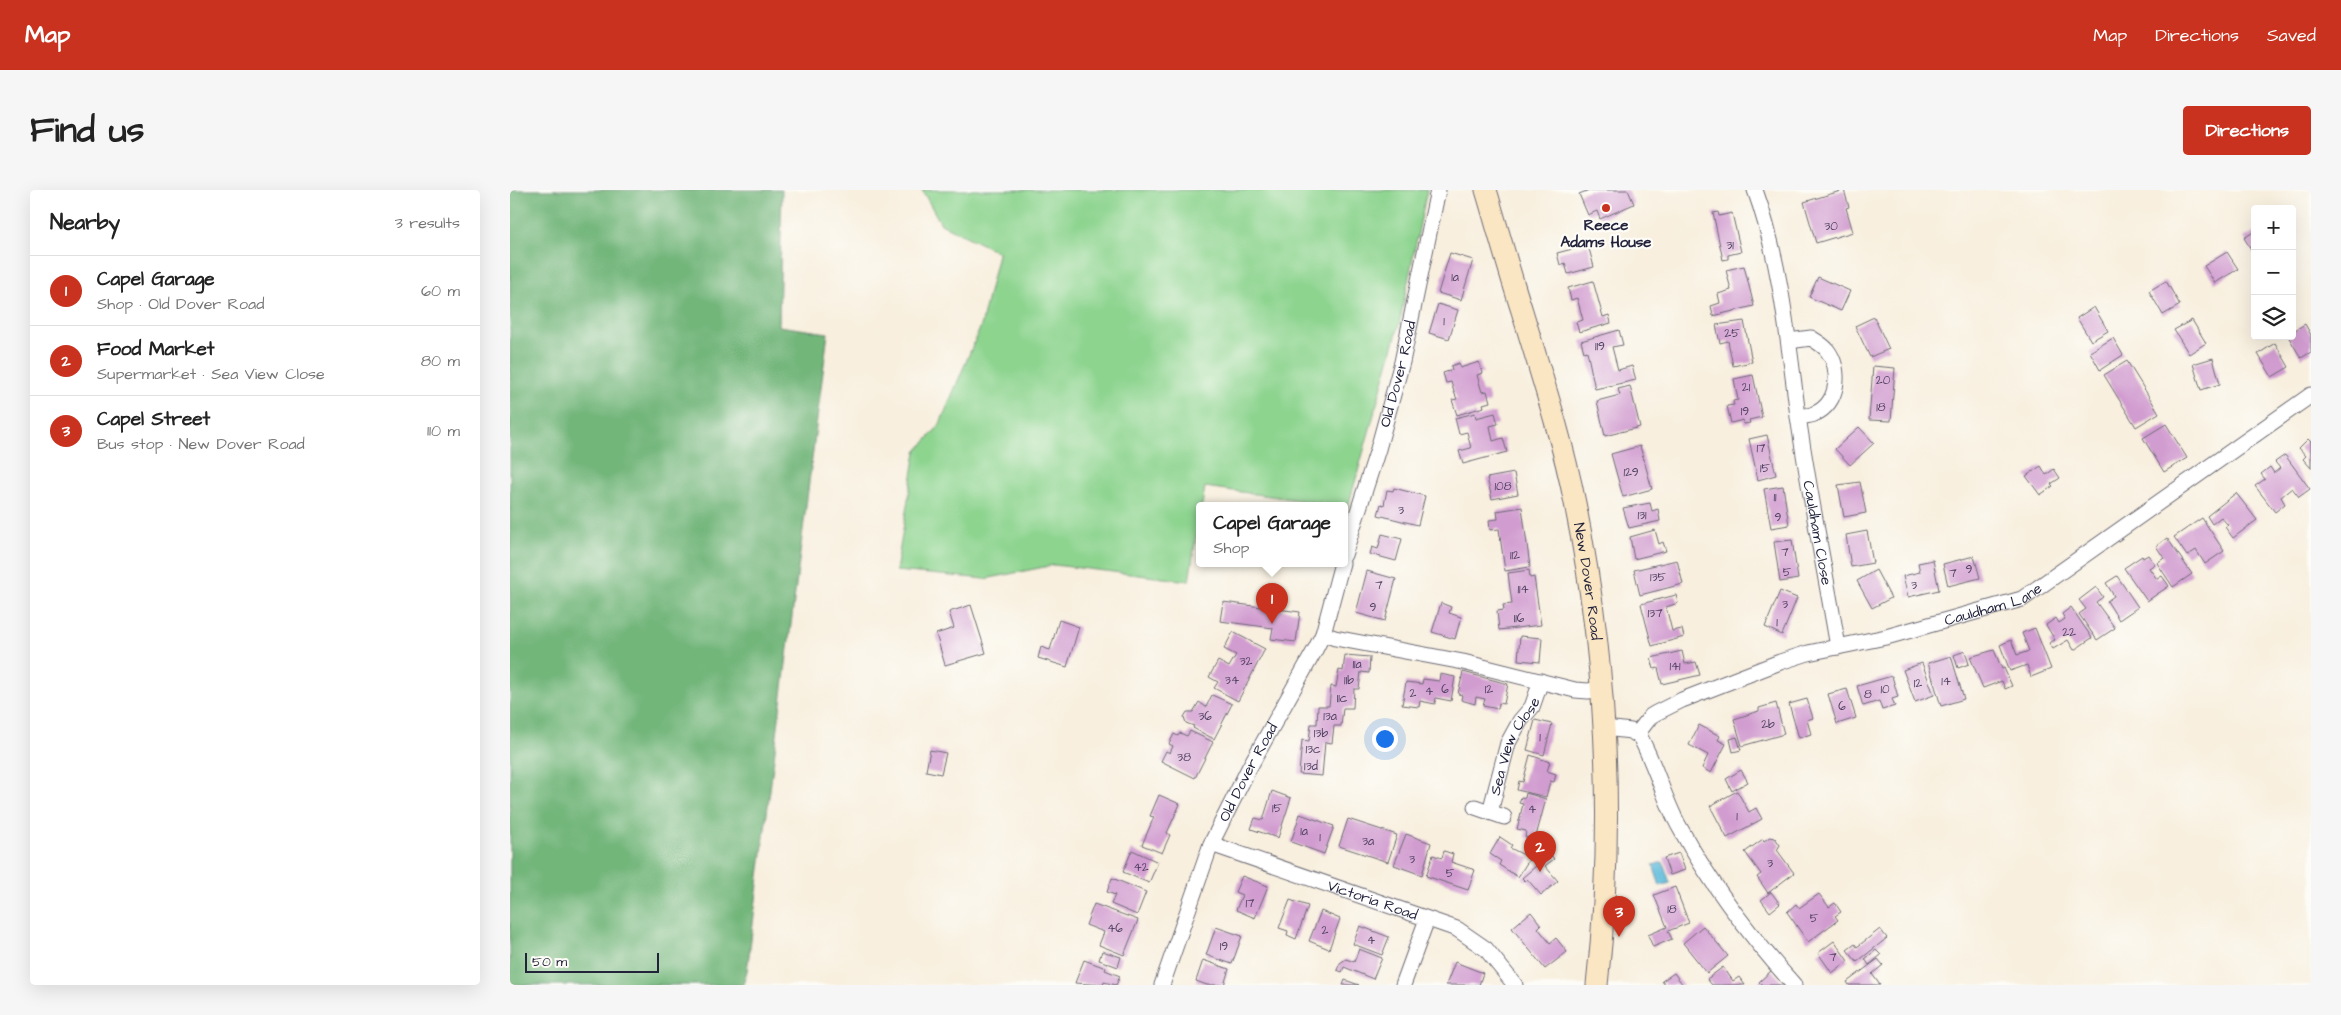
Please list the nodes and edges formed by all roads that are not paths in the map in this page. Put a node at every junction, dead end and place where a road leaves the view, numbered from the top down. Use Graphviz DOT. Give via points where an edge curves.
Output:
graph roads {
  1 [pos="1438,190"];
  2 [pos="1486,190"];
  3 [pos="1754,190"];
  4 [pos="1789,341"];
  5 [pos="2311,395"];
  6 [pos="1798,416"];
  7 [pos="1348,543"];
  8 [pos="1341,567"];
  9 [pos="1323,634"];
  10 [pos="1838,647"];
  11 [pos="1541,681"];
  12 [pos="1602,689"];
  13 [pos="1605,728"];
  14 [pos="1637,734"];
  15 [pos="1490,812"];
  16 [pos="1210,844"];
  17 [pos="1427,919"];
  18 [pos="1162,985"];
  19 [pos="1403,985"];
  20 [pos="1515,985"];
  21 [pos="1597,985"];
  22 [pos="1794,985"];
  1 -- 7 [label="street, Old Dover Road" via="1402,362"];
  2 -- 12 [label="main road, New Dover Road" via="1548,397 1575,503"];
  3 -- 4 [label="street, Cauldham Close" via="1772,252"];
  4 -- 6 [label="street, Cauldham Close"];
  4 -- 6 [label="street" via="1811,338 1826,348 1836,365 1837,382 1826,407 1813,415"];
  5 -- 10 [label="street, Cauldham Lane" via="2022,599"];
  6 -- 10 [label="street, Cauldham Close"];
  8 -- 9 [label="street, Old Dover Road"];
  9 -- 11 [label="street"];
  9 -- 16 [label="street, Old Dover Road"];
  10 -- 14 [label="street, Cauldham Lane" via="1780,662 1682,700 1651,716"];
  11 -- 12 [label="street" via="1582,691"];
  11 -- 15 [label="street, Sea View Close" via="1532,707 1508,743"];
  12 -- 13 [label="main road, New Dover Road"];
  13 -- 14 [label="street"];
  13 -- 21 [label="main road, New Dover Road" via="1604,923"];
  14 -- 22 [label="street" via="1679,827 1700,862 1749,932"];
  16 -- 17 [label="street, Victoria Road"];
  16 -- 18 [label="street, Old Dover Road"];
  17 -- 19 [label="street"];
  17 -- 20 [label="street, Victoria Road" via="1457,929 1478,943"];
}
